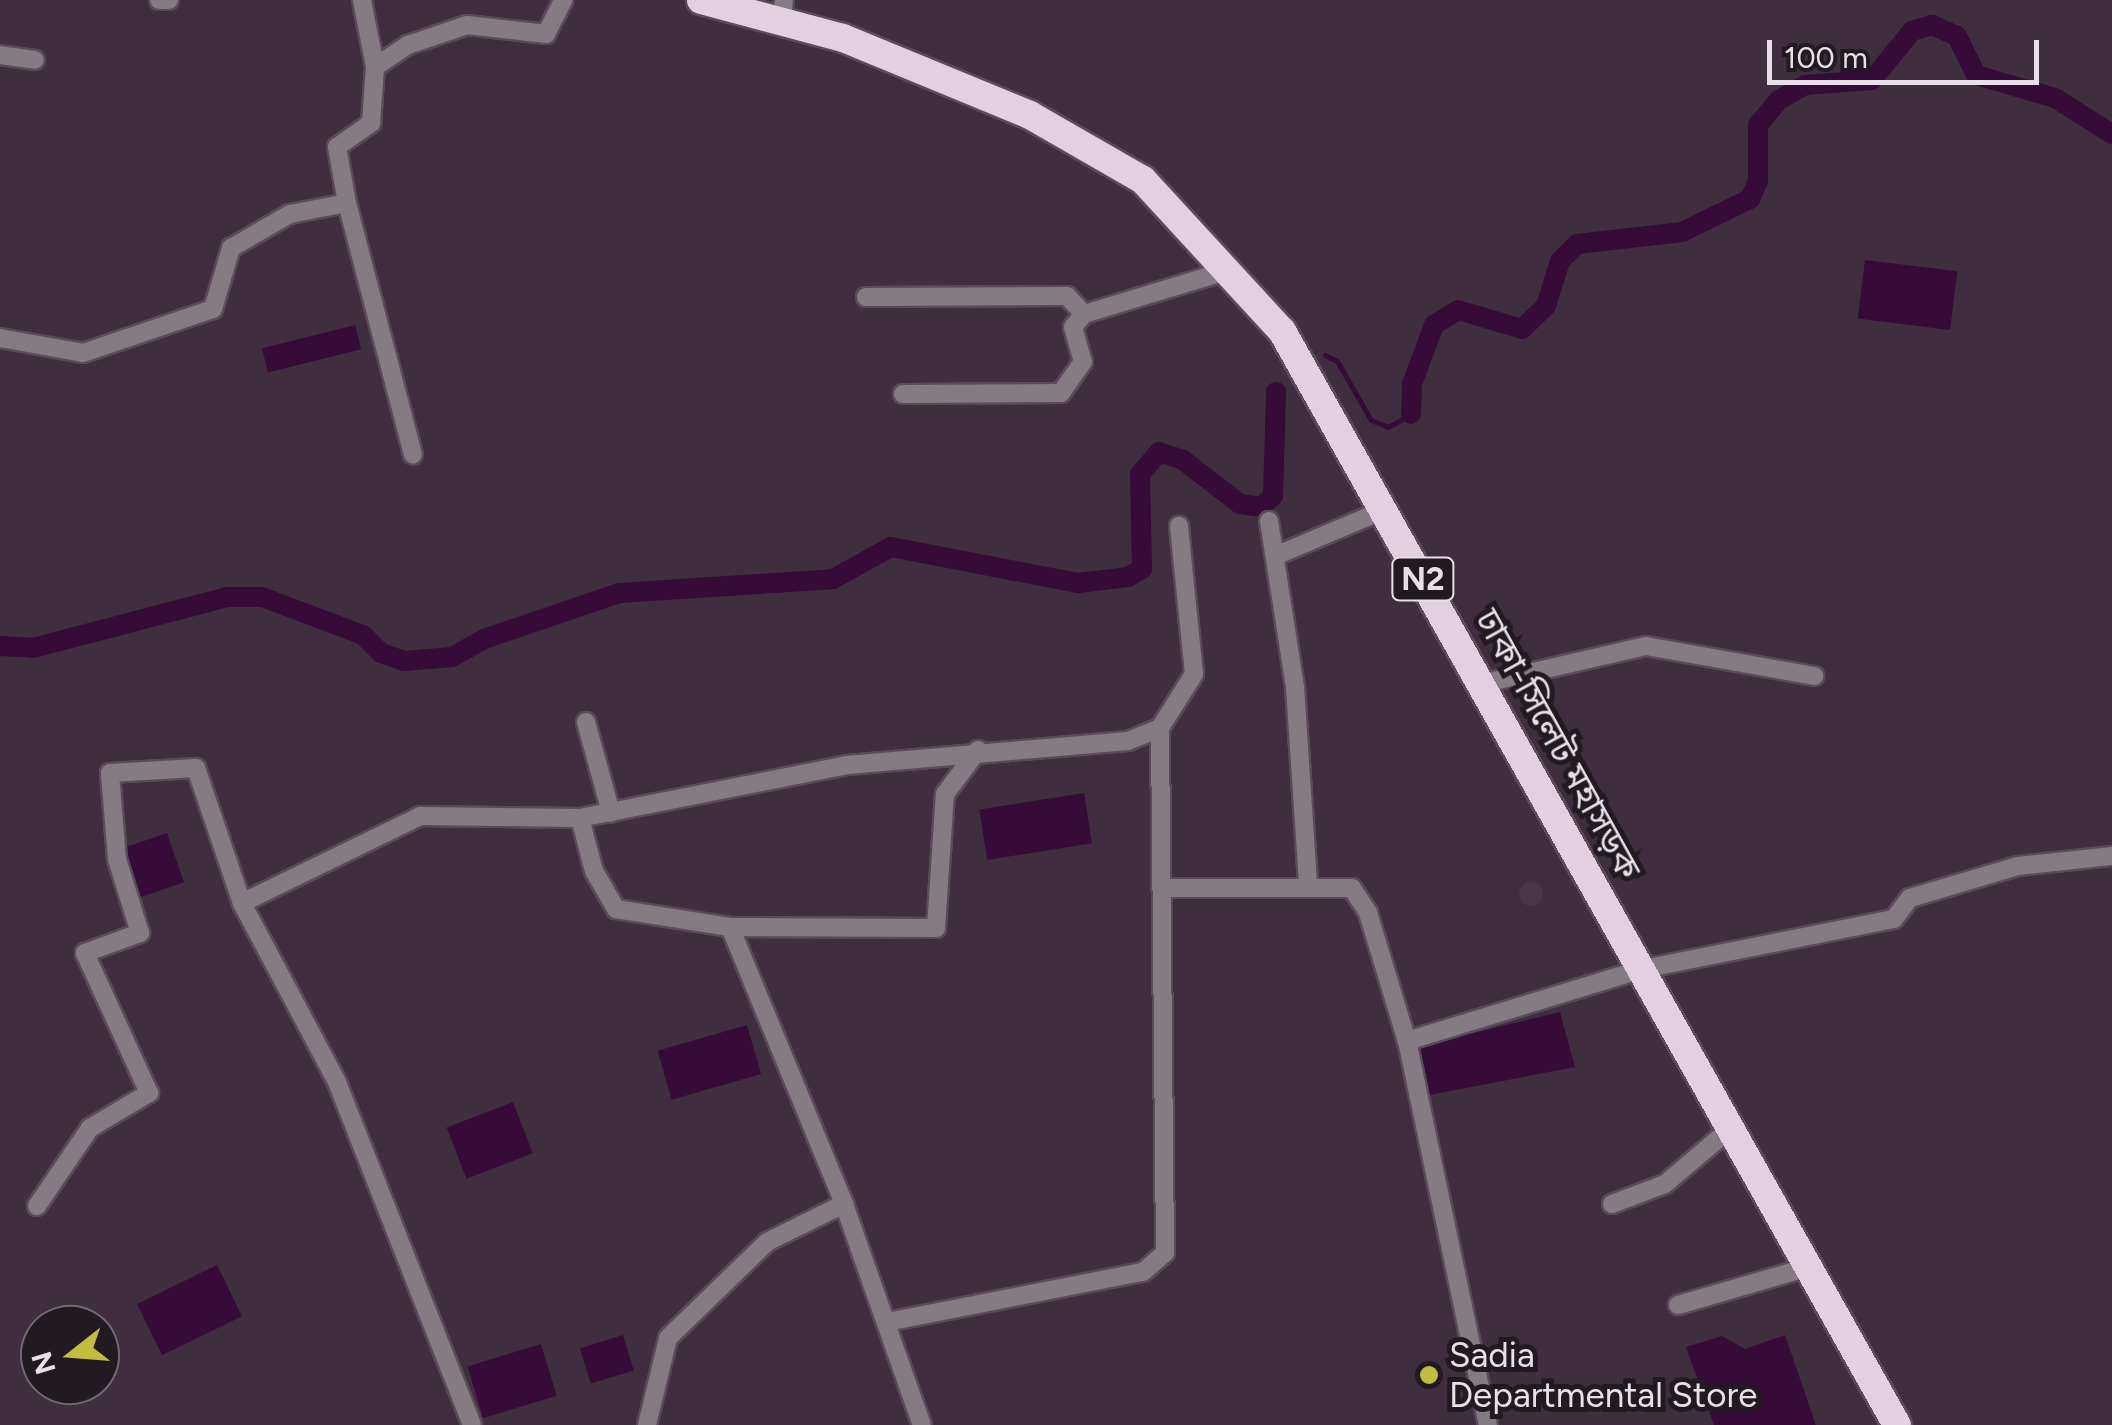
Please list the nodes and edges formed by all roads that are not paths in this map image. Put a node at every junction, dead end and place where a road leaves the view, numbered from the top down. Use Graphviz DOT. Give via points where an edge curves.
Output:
graph roads {
  1 [pos="159,0"];
  2 [pos="170,0"];
  3 [pos="362,0"];
  4 [pos="563,0"];
  5 [pos="702,0"];
  6 [pos="783,11"];
  7 [pos="0,55"];
  8 [pos="35,60"];
  9 [pos="374,67"];
  10 [pos="347,203"];
  11 [pos="1226,271"];
  12 [pos="866,297"];
  13 [pos="1084,314"];
  14 [pos="0,338"];
  15 [pos="903,394"];
  16 [pos="414,455"];
  17 [pos="1384,510"];
  18 [pos="1269,521"];
  19 [pos="1179,526"];
  20 [pos="1275,556"];
  21 [pos="1814,676"];
  22 [pos="1481,684"];
  23 [pos="586,722"];
  24 [pos="1160,728"];
  25 [pos="978,750"];
  26 [pos="611,813"];
  27 [pos="580,818"];
  28 [pos="2112,856"];
  29 [pos="1308,884"];
  30 [pos="1164,888"];
  31 [pos="242,904"];
  32 [pos="730,927"];
  33 [pos="1643,970"];
  34 [pos="1406,1042"];
  35 [pos="1731,1128"];
  36 [pos="844,1204"];
  37 [pos="1612,1204"];
  38 [pos="38,1206"];
  39 [pos="1809,1267"];
  40 [pos="1678,1305"];
  41 [pos="887,1322"];
  42 [pos="472,1425"];
  43 [pos="647,1425"];
  44 [pos="922,1425"];
  45 [pos="1488,1425"];
  46 [pos="1897,1425"];
  1 -- 2 [label="street"];
  3 -- 9 [label="street"];
  4 -- 9 [label="street" via="546,34 468,25 408,45"];
  5 -- 6 [label="highway, ঢাকা-সিলেট মহাসড়ক / N2"];
  6 -- 11 [label="highway, ঢাকা-সিলেট মহাসড়ক / N2" via="1030,115 1143,180"];
  7 -- 8 [label="street"];
  9 -- 10 [label="street" via="371,123 337,146"];
  10 -- 14 [label="street" via="290,214 232,248 214,309 194,318 149,326 82,353"];
  10 -- 16 [label="street"];
  11 -- 13 [label="street"];
  11 -- 17 [label="highway, ঢাকা-সিলেট মহাসড়ক / N2" via="1282,331"];
  12 -- 13 [label="street" via="1066,296"];
  13 -- 15 [label="street" via="1073,327 1084,362 1061,393"];
  17 -- 20 [label="street"];
  17 -- 22 [label="highway, ঢাকা-সিলেট মহাসড়ক / N2"];
  18 -- 20 [label="street"];
  19 -- 24 [label="street" via="1194,674"];
  20 -- 29 [label="street" via="1295,687"];
  21 -- 22 [label="street" via="1646,646"];
  22 -- 33 [label="highway, ঢাকা-সিলেট মহাসড়ক / N2"];
  23 -- 26 [label="street"];
  24 -- 25 [label="street" via="1128,741"];
  24 -- 30 [label="street"];
  25 -- 26 [label="street" via="847,764"];
  25 -- 32 [label="street" via="945,794 936,928"];
  26 -- 27 [label="street"];
  27 -- 31 [label="street" via="420,816"];
  27 -- 32 [label="street" via="594,871 616,909"];
  28 -- 33 [label="street" via="2018,866 1910,898 1894,919"];
  29 -- 30 [label="street"];
  29 -- 34 [label="street" via="1352,888 1368,914"];
  30 -- 41 [label="street" via="1165,1253 1142,1272"];
  31 -- 38 [label="street" via="196,768 110,772 116,860 140,933 85,953 149,1093 90,1128"];
  31 -- 42 [label="street" via="337,1082"];
  32 -- 36 [label="street"];
  33 -- 34 [label="street"];
  33 -- 35 [label="highway, ঢাকা-সিলেট মহাসড়ক / N2"];
  34 -- 45 [label="street"];
  35 -- 37 [label="street" via="1665,1184"];
  35 -- 39 [label="highway, ঢাকা-সিলেট মহাসড়ক / N2"];
  36 -- 41 [label="street"];
  36 -- 43 [label="street" via="766,1242 668,1338"];
  39 -- 40 [label="street"];
  39 -- 46 [label="highway, ঢাকা-সিলেট মহাসড়ক / N2"];
  41 -- 44 [label="street"];
}
